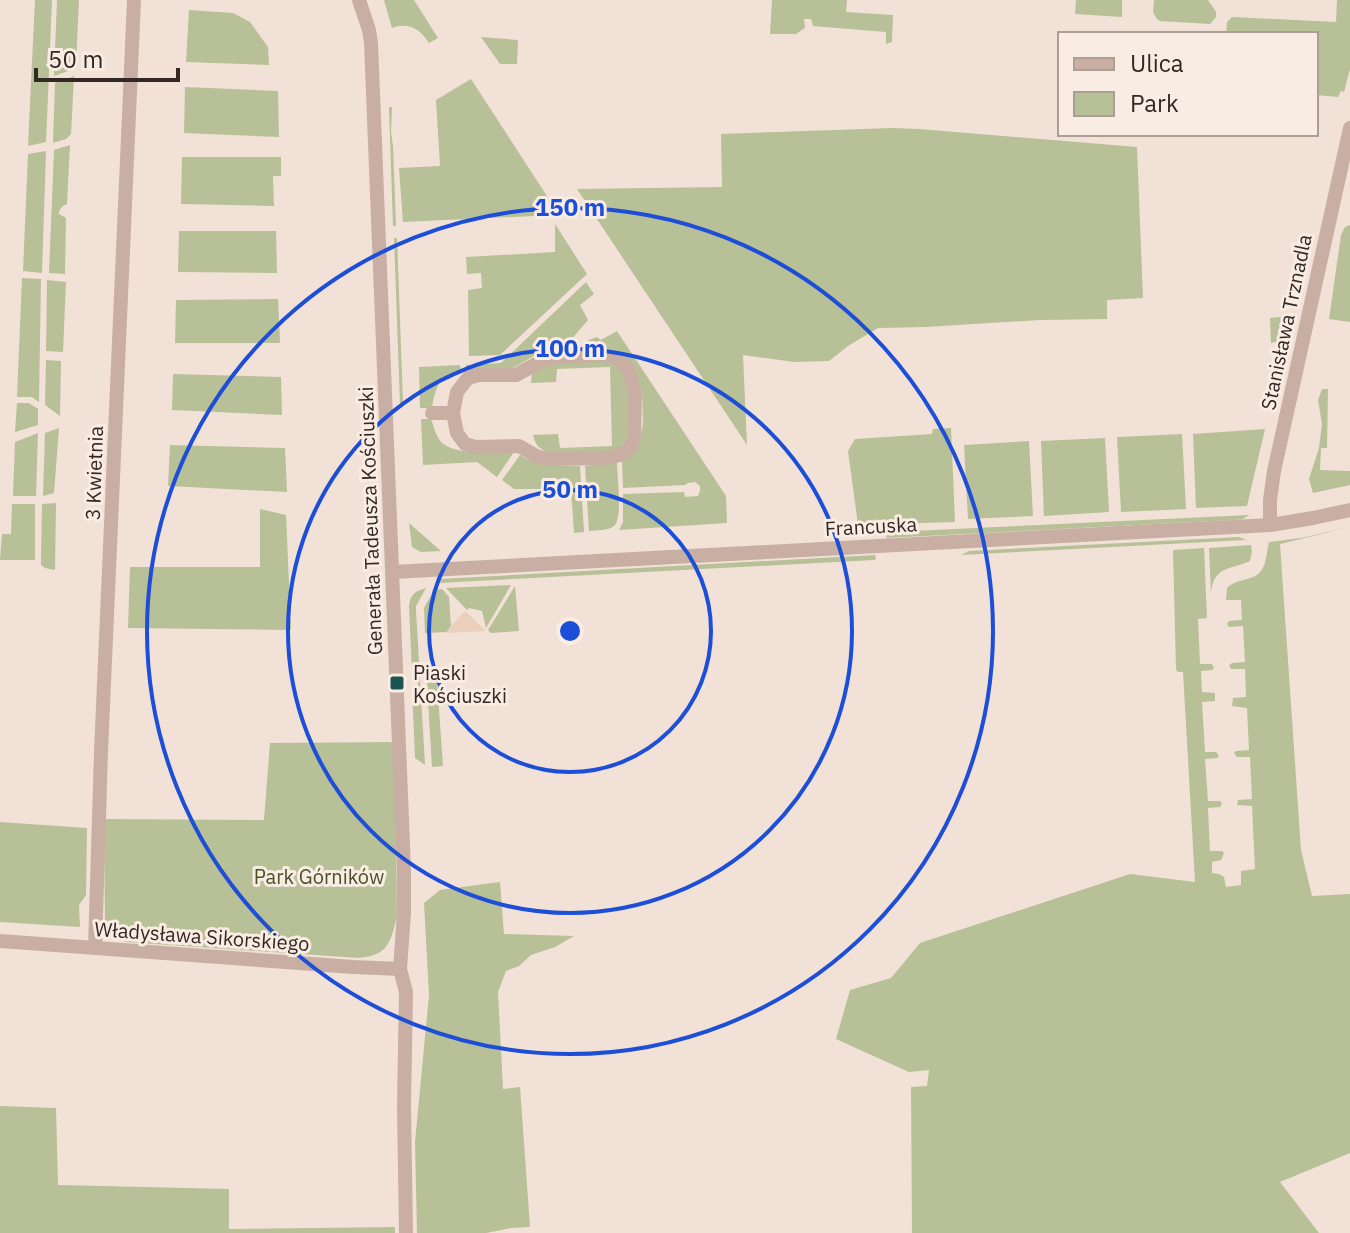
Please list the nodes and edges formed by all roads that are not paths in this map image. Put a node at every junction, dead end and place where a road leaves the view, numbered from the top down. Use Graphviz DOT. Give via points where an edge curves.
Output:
graph roads {
  1 [pos="134,0"];
  2 [pos="359,0"];
  3 [pos="1350,128"];
  4 [pos="432,413"];
  5 [pos="453,413"];
  6 [pos="1350,510"];
  7 [pos="1270,525"];
  8 [pos="393,572"];
  9 [pos="0,941"];
  10 [pos="95,948"];
  11 [pos="400,969"];
  12 [pos="406,1233"];
  1 -- 10 [label="street, 3 Kwietnia"];
  2 -- 8 [label="street, Generała Tadeusza Kościuszki" via="371,43"];
  3 -- 7 [label="street, Stanisława Trznadla" via="1274,471"];
  4 -- 5 [label="street"];
  5 -- 5 [label="street" via="457,392 468,378 516,375 547,358 619,359 635,392 634,440 628,450 607,458 552,459 519,446 465,444"];
  6 -- 7 [label="street, Francuska"];
  7 -- 8 [label="street, Francuska"];
  8 -- 11 [label="street, Generała Tadeusza Kościuszki" via="405,881"];
  9 -- 10 [label="street, Władysława Sikorskiego"];
  10 -- 11 [label="street, Władysława Sikorskiego"];
  11 -- 12 [label="street, Generała Tadeusza Kościuszki" via="406,992"];
}
